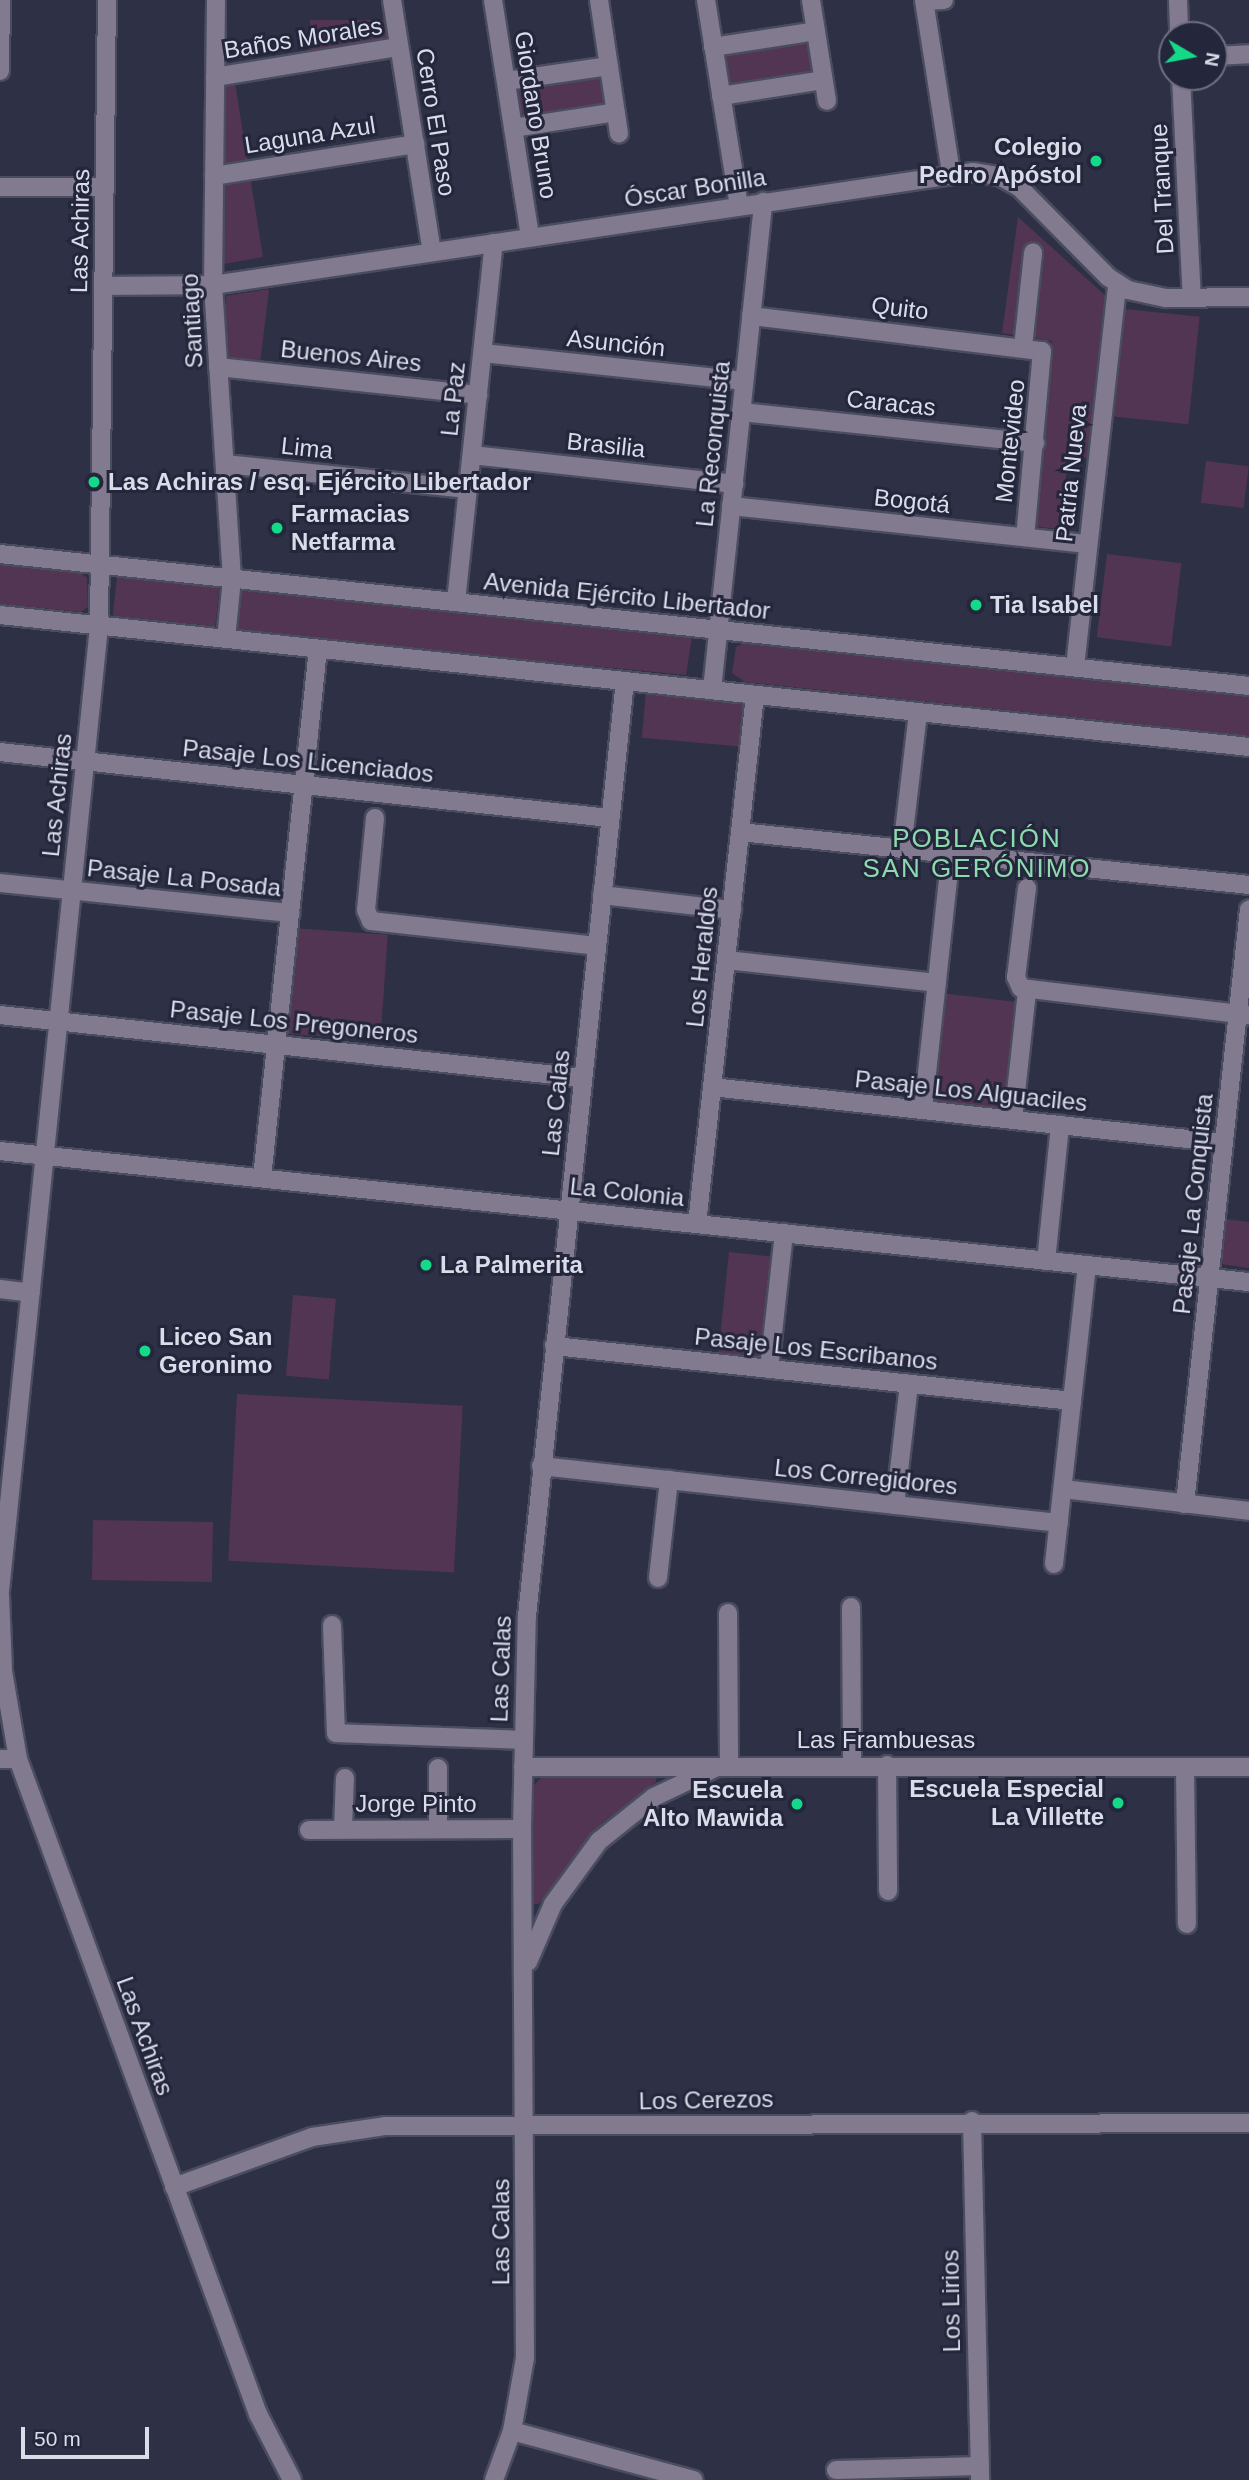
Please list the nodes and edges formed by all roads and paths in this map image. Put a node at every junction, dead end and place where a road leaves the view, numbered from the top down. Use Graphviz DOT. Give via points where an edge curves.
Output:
graph roads {
  1 [pos="1,0"];
  2 [pos="107,0"];
  3 [pos="216,0"];
  4 [pos="392,0"];
  5 [pos="493,0"];
  6 [pos="599,0"];
  7 [pos="706,0"];
  8 [pos="811,0"];
  9 [pos="944,0"];
  10 [pos="1178,0"];
  11 [pos="925,1"];
  12 [pos="1179,21"];
  13 [pos="816,31"];
  14 [pos="399,47"];
  15 [pos="713,47"];
  16 [pos="1249,54"];
  17 [pos="1228,55"];
  18 [pos="609,66"];
  19 [pos="0,71"];
  20 [pos="215,76"];
  21 [pos="823,80"];
  22 [pos="506,81"];
  23 [pos="1182,91"];
  24 [pos="721,96"];
  25 [pos="827,102"];
  26 [pos="616,112"];
  27 [pos="513,128"];
  28 [pos="620,134"];
  29 [pos="415,144"];
  30 [pos="951,173"];
  31 [pos="214,176"];
  32 [pos="0,187"];
  33 [pos="105,187"];
  34 [pos="763,202"];
  35 [pos="739,206"];
  36 [pos="530,237"];
  37 [pos="494,243"];
  38 [pos="432,252"];
  39 [pos="1033,253"];
  40 [pos="1117,284"];
  41 [pos="213,285"];
  42 [pos="104,286"];
  43 [pos="1192,298"];
  44 [pos="1249,298"];
  45 [pos="751,316"];
  46 [pos="1023,347"];
  47 [pos="1042,351"];
  48 [pos="483,353"];
  49 [pos="218,367"];
  50 [pos="744,382"];
  51 [pos="478,395"];
  52 [pos="741,412"];
  53 [pos="1035,443"];
  54 [pos="472,455"];
  55 [pos="225,464"];
  56 [pos="734,484"];
  57 [pos="468,489"];
  58 [pos="732,506"];
  59 [pos="1025,537"];
  60 [pos="1088,544"];
  61 [pos="0,554"];
  62 [pos="101,565"];
  63 [pos="232,579"];
  64 [pos="456,602"];
  65 [pos="0,615"];
  66 [pos="99,626"];
  67 [pos="719,630"];
  68 [pos="226,639"];
  69 [pos="318,649"];
  70 [pos="1075,667"];
  71 [pos="625,681"];
  72 [pos="1249,686"];
  73 [pos="712,690"];
  74 [pos="755,695"];
  75 [pos="918,712"];
  76 [pos="1249,747"];
  77 [pos="0,752"];
  78 [pos="85,761"];
  79 [pos="304,785"];
  80 [pos="375,818"];
  81 [pos="610,818"];
  82 [pos="740,832"];
  83 [pos="902,849"];
  84 [pos="951,854"];
  85 [pos="0,883"];
  86 [pos="1249,885"];
  87 [pos="1027,888"];
  88 [pos="72,891"];
  89 [pos="602,895"];
  90 [pos="1249,909"];
  91 [pos="732,910"];
  92 [pos="290,913"];
  93 [pos="597,946"];
  94 [pos="726,960"];
  95 [pos="937,983"];
  96 [pos="1027,990"];
  97 [pos="1243,1014"];
  98 [pos="0,1015"];
  99 [pos="59,1021"];
  100 [pos="276,1045"];
  101 [pos="583,1078"];
  102 [pos="712,1087"];
  103 [pos="923,1110"];
  104 [pos="1013,1120"];
  105 [pos="1060,1125"];
  106 [pos="1224,1143"];
  107 [pos="0,1151"];
  108 [pos="45,1155"];
  109 [pos="262,1178"];
  110 [pos="569,1210"];
  111 [pos="698,1224"];
  112 [pos="784,1233"];
  113 [pos="1046,1261"];
  114 [pos="1087,1265"];
  115 [pos="1209,1278"];
  116 [pos="1249,1282"];
  117 [pos="0,1289"];
  118 [pos="31,1293"];
  119 [pos="554,1346"];
  120 [pos="769,1369"];
  121 [pos="909,1384"];
  122 [pos="1072,1401"];
  123 [pos="0,1411"];
  124 [pos="19,1413"];
  125 [pos="541,1466"];
  126 [pos="669,1480"];
  127 [pos="1063,1489"];
  128 [pos="1185,1504"];
  129 [pos="895,1505"];
  130 [pos="1249,1511"];
  131 [pos="1059,1523"];
  132 [pos="1054,1564"];
  133 [pos="658,1578"];
  134 [pos="0,1593"];
  135 [pos="851,1607"];
  136 [pos="728,1613"];
  137 [pos="332,1625"];
  138 [pos="524,1740"];
  139 [pos="9,1759"];
  140 [pos="729,1764"];
  141 [pos="852,1765"];
  142 [pos="887,1765"];
  143 [pos="523,1767"];
  144 [pos="1185,1767"];
  145 [pos="1249,1767"];
  146 [pos="438,1768"];
  147 [pos="345,1778"];
  148 [pos="343,1829"];
  149 [pos="438,1829"];
  150 [pos="523,1829"];
  151 [pos="309,1830"];
  152 [pos="888,1891"];
  153 [pos="1186,1924"];
  154 [pos="523,1979"];
  155 [pos="972,2121"];
  156 [pos="1249,2123"];
  157 [pos="526,2126"];
  158 [pos="174,2187"];
  159 [pos="512,2431"];
  160 [pos="836,2470"];
  161 [pos="980,2473"];
  162 [pos="292,2480"];
  163 [pos="494,2480"];
  164 [pos="693,2480"];
  1 -- 19 [label="street"];
  2 -- 33 [label="street, Las Achiras"];
  3 -- 20 [label="street, Santiago"];
  4 -- 14 [label="street, Cerro El Paso"];
  5 -- 22 [label="street, Giordano Bruno"];
  6 -- 18 [label="street"];
  7 -- 15 [label="street"];
  8 -- 13 [label="street"];
  9 -- 11 [label="street"];
  10 -- 12 [label="street"];
  11 -- 30 [label="street"];
  13 -- 15 [label="street"];
  13 -- 21 [label="street"];
  14 -- 20 [label="street, Baños Morales"];
  14 -- 29 [label="street, Cerro El Paso"];
  15 -- 24 [label="street"];
  16 -- 17 [label="street"];
  18 -- 22 [label="street"];
  18 -- 26 [label="street"];
  20 -- 31 [label="street, Santiago"];
  21 -- 24 [label="street"];
  21 -- 25 [label="street"];
  22 -- 27 [label="street, Giordano Bruno"];
  23 -- 43 [label="street, Del Tranque"];
  24 -- 35 [label="street"];
  26 -- 27 [label="street"];
  26 -- 28 [label="street"];
  27 -- 36 [label="street, Giordano Bruno"];
  29 -- 31 [label="street, Laguna Azul"];
  29 -- 38 [label="street, Cerro El Paso"];
  30 -- 34 [label="street, Óscar Bonilla"];
  30 -- 40 [label="street, Óscar Bonilla" via="992,174 1019,187"];
  31 -- 41 [label="street, Santiago"];
  32 -- 33 [label="street"];
  33 -- 42 [label="street, Las Achiras"];
  34 -- 35 [label="street, Óscar Bonilla"];
  34 -- 45 [label="street, La Reconquista"];
  35 -- 36 [label="street, Óscar Bonilla"];
  36 -- 37 [label="street, Óscar Bonilla"];
  37 -- 38 [label="street, Óscar Bonilla"];
  37 -- 48 [label="street, La Paz"];
  38 -- 41 [label="street, Óscar Bonilla"];
  39 -- 46 [label="street, Montevideo"];
  40 -- 43 [label="street, Óscar Bonilla" via="1153,297"];
  40 -- 60 [label="street, Patria Nueva"];
  41 -- 42 [label="street, Óscar Bonilla"];
  41 -- 49 [label="street, Santiago"];
  42 -- 62 [label="street, Las Achiras"];
  43 -- 44 [label="street, Óscar Bonilla"];
  45 -- 46 [label="street, Quito"];
  45 -- 50 [label="street, La Reconquista"];
  46 -- 47 [label="street, Quito"];
  47 -- 53 [label="street, Montevideo"];
  48 -- 50 [label="street, Asunción"];
  48 -- 51 [label="street, La Paz"];
  49 -- 51 [label="street, Buenos Aires"];
  49 -- 55 [label="street, Santiago"];
  50 -- 52 [label="street, La Reconquista"];
  51 -- 54 [label="street, La Paz"];
  52 -- 53 [label="street, Caracas"];
  52 -- 56 [label="street, La Reconquista"];
  53 -- 59 [label="street, Montevideo"];
  54 -- 56 [label="street, Brasilia"];
  54 -- 57 [label="street, La Paz"];
  55 -- 57 [label="street, Lima"];
  55 -- 63 [label="street, Santiago"];
  56 -- 58 [label="street, La Reconquista"];
  57 -- 64 [label="street, La Paz"];
  58 -- 59 [label="street, Bogotá"];
  58 -- 67 [label="street, La Reconquista"];
  59 -- 60 [label="street, Bogotá"];
  60 -- 70 [label="street, Patria Nueva"];
  61 -- 62 [label="street, Avenida Ejército Libertador"];
  62 -- 63 [label="street, Avenida Ejército Libertador"];
  62 -- 66 [label="street, Las Achiras"];
  63 -- 64 [label="street, Avenida Ejército Libertador"];
  63 -- 68 [label="street, Santiago"];
  64 -- 67 [label="street, Avenida Ejército Libertador"];
  65 -- 66 [label="street"];
  66 -- 68 [label="street"];
  66 -- 78 [label="street, Las Achiras"];
  67 -- 70 [label="street, Avenida Ejército Libertador"];
  67 -- 73 [label="street, La Reconquista"];
  68 -- 69 [label="street"];
  69 -- 71 [label="street"];
  69 -- 79 [label="street"];
  70 -- 72 [label="street, Avenida Ejército Libertador"];
  71 -- 73 [label="street"];
  71 -- 81 [label="street, Las Calas"];
  73 -- 74 [label="street"];
  74 -- 75 [label="street"];
  74 -- 82 [label="street, Los Heraldos"];
  75 -- 76 [label="street"];
  75 -- 83 [label="street"];
  77 -- 78 [label="street, Pasaje Los Licenciados"];
  78 -- 79 [label="street, Pasaje Los Licenciados"];
  78 -- 88 [label="street, Las Achiras"];
  79 -- 81 [label="street, Pasaje Los Licenciados"];
  79 -- 92 [label="street"];
  80 -- 93 [label="street" via="366,910 371,920"];
  81 -- 89 [label="street, Las Calas"];
  82 -- 83 [label="street"];
  82 -- 91 [label="street, Los Heraldos"];
  83 -- 84 [label="street"];
  84 -- 86 [label="street"];
  84 -- 95 [label="street"];
  85 -- 88 [label="street, Pasaje La Posada"];
  87 -- 96 [label="street" via="1016,977 1018,986"];
  88 -- 92 [label="street, Pasaje La Posada"];
  88 -- 99 [label="street, Las Achiras"];
  89 -- 91 [label="street"];
  89 -- 93 [label="street, Las Calas"];
  90 -- 97 [label="street, Pasaje La Conquista"];
  91 -- 94 [label="street, Los Heraldos"];
  92 -- 100 [label="street"];
  93 -- 101 [label="street, Las Calas"];
  94 -- 95 [label="street"];
  94 -- 102 [label="street, Los Heraldos"];
  95 -- 103 [label="street"];
  96 -- 97 [label="street"];
  96 -- 104 [label="street"];
  97 -- 106 [label="street, Pasaje La Conquista"];
  98 -- 99 [label="street, Pasaje Los Pregoneros"];
  99 -- 100 [label="street, Pasaje Los Pregoneros"];
  99 -- 108 [label="street, Las Achiras"];
  100 -- 101 [label="street, Pasaje Los Pregoneros"];
  100 -- 109 [label="street"];
  101 -- 110 [label="street, Las Calas"];
  102 -- 103 [label="street, Pasaje Los Alguaciles"];
  102 -- 111 [label="street, Los Heraldos"];
  103 -- 104 [label="street, Pasaje Los Alguaciles"];
  104 -- 105 [label="street, Pasaje Los Alguaciles"];
  105 -- 106 [label="street, Pasaje Los Alguaciles"];
  105 -- 113 [label="street"];
  106 -- 115 [label="street, Pasaje La Conquista"];
  107 -- 108 [label="street, La Colonia"];
  108 -- 109 [label="street, La Colonia"];
  108 -- 118 [label="street, Las Achiras"];
  109 -- 110 [label="street, La Colonia"];
  110 -- 111 [label="street, La Colonia"];
  110 -- 119 [label="street, Las Calas"];
  111 -- 112 [label="street, La Colonia"];
  112 -- 113 [label="street, La Colonia"];
  112 -- 120 [label="street"];
  113 -- 114 [label="street, La Colonia"];
  114 -- 115 [label="street, La Colonia"];
  114 -- 122 [label="street"];
  115 -- 116 [label="street, La Colonia"];
  115 -- 128 [label="street, Pasaje La Conquista"];
  117 -- 118 [label="street"];
  118 -- 124 [label="street, Las Achiras"];
  119 -- 120 [label="street, Pasaje Los Escribanos"];
  119 -- 125 [label="street, Las Calas"];
  120 -- 121 [label="street, Pasaje Los Escribanos"];
  121 -- 122 [label="street, Pasaje Los Escribanos"];
  121 -- 129 [label="street"];
  122 -- 127 [label="street"];
  123 -- 124 [label="street"];
  124 -- 134 [label="street, Las Achiras"];
  125 -- 126 [label="street, Los Corregidores"];
  125 -- 138 [label="street, Las Calas" via="527,1616"];
  126 -- 129 [label="street, Los Corregidores"];
  126 -- 133 [label="street"];
  127 -- 128 [label="street"];
  127 -- 131 [label="street"];
  128 -- 130 [label="street"];
  129 -- 131 [label="street, Los Corregidores"];
  131 -- 132 [label="street"];
  134 -- 139 [label="street, Las Achiras"];
  135 -- 141 [label="street"];
  136 -- 140 [label="street"];
  137 -- 138 [label="street, Las Calas" via="336,1733"];
  138 -- 143 [label="street, Las Calas"];
  139 -- 158 [label="street, Las Achiras"];
  140 -- 141 [label="street, Las Frambuesas"];
  140 -- 143 [label="street, Las Frambuesas"];
  140 -- 154 [label="street, Las Calas" via="654,1797 599,1841 553,1904"];
  141 -- 142 [label="street, Las Frambuesas"];
  142 -- 144 [label="street, Las Frambuesas"];
  142 -- 152 [label="street"];
  143 -- 150 [label="street, Las Calas"];
  144 -- 145 [label="street, Las Frambuesas"];
  144 -- 153 [label="street"];
  146 -- 149 [label="street"];
  147 -- 148 [label="street"];
  148 -- 149 [label="street, Jorge Pinto"];
  148 -- 151 [label="street, Jorge Pinto"];
  149 -- 150 [label="street, Jorge Pinto"];
  150 -- 154 [label="street, Las Calas"];
  154 -- 157 [label="street, Las Calas"];
  155 -- 156 [label="street, Los Cerezos"];
  155 -- 157 [label="street, Los Cerezos"];
  155 -- 161 [label="street, Los Lirios"];
  157 -- 158 [label="street, Los Cerezos" via="342,2130"];
  157 -- 159 [label="street, Las Calas" via="524,2357"];
  158 -- 162 [label="street, Las Achiras" via="266,2433"];
  159 -- 163 [label="street, Las Calas"];
  159 -- 164 [label="street"];
  160 -- 161 [label="street"];
}
